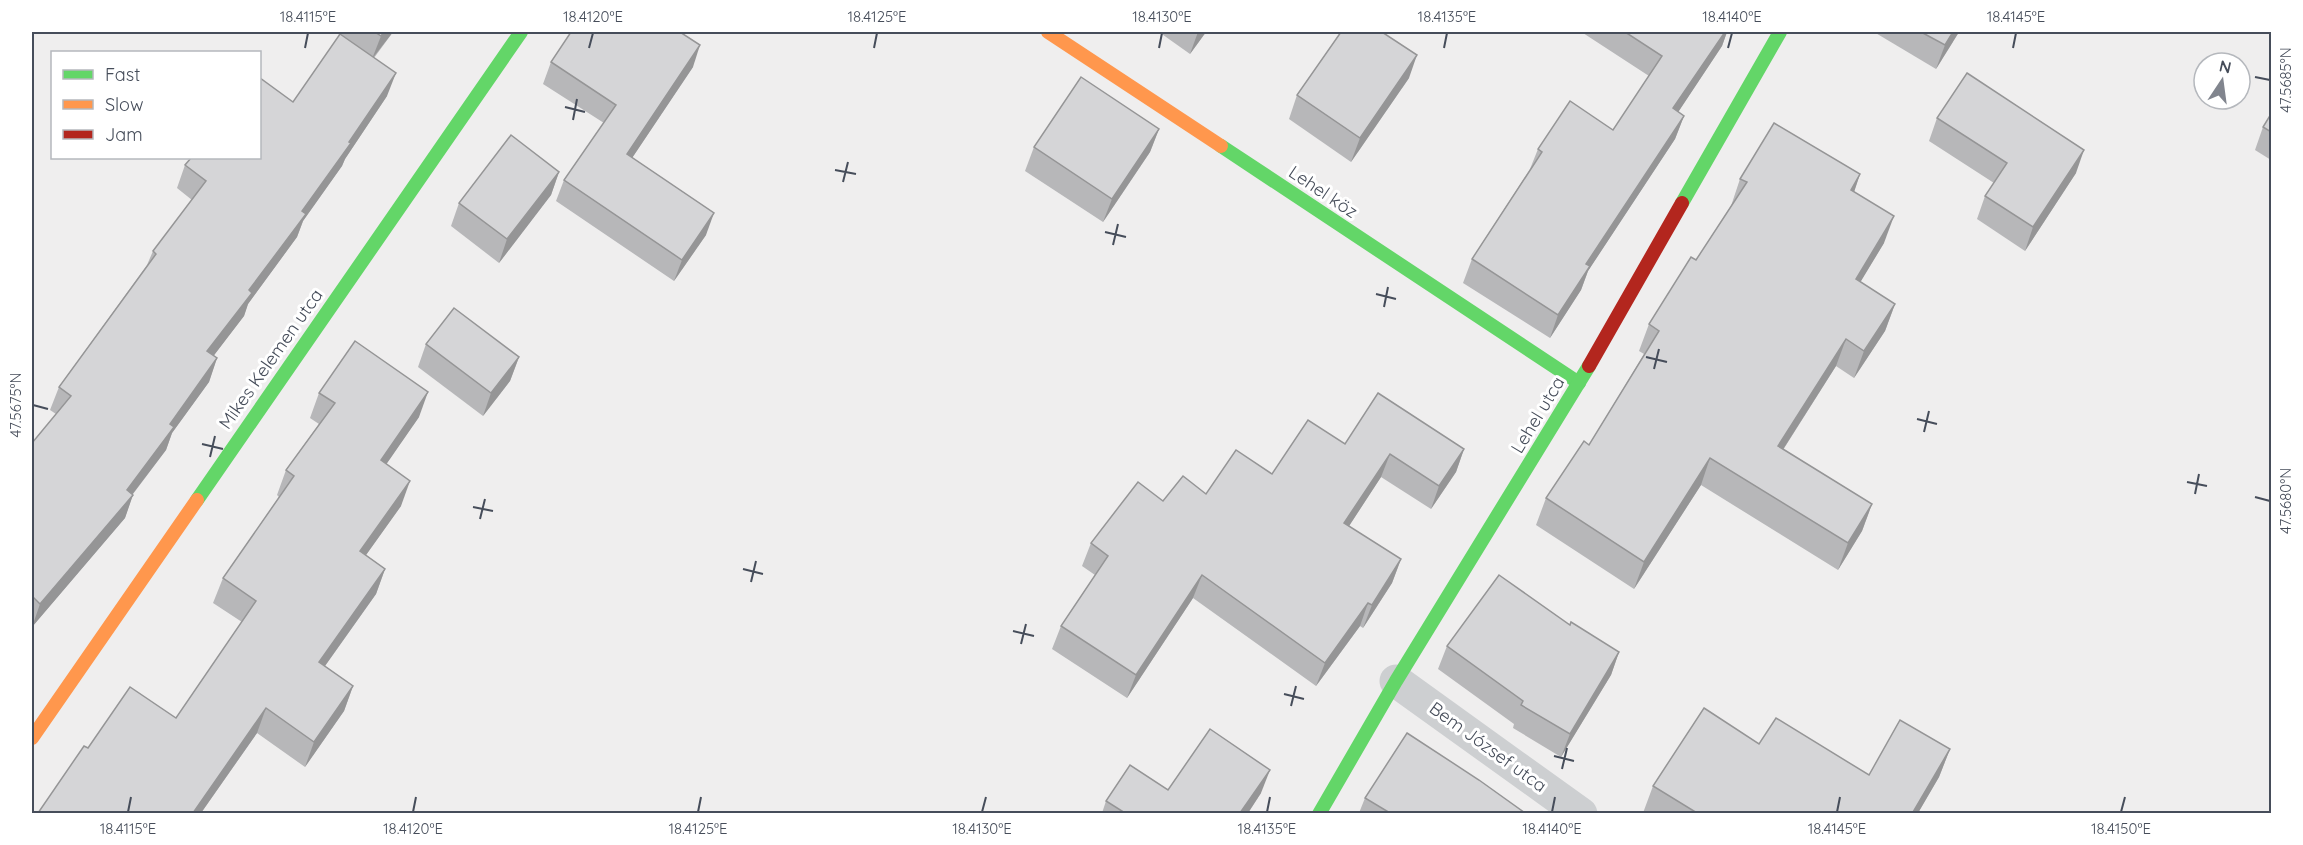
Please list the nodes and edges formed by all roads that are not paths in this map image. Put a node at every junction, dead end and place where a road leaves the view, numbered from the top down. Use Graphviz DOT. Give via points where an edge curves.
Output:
graph roads {
  1 [pos="521,32"];
  2 [pos="1048,32"];
  3 [pos="1780,32"];
  4 [pos="1578,383"];
  5 [pos="1396,681"];
  6 [pos="32,738"];
  7 [pos="1319,813"];
  8 [pos="1581,813"];
  1 -- 6 [label="street, Mikes Kelemen utca"];
  2 -- 4 [label="street, Lehel köz"];
  3 -- 4 [label="street, Lehel utca"];
  4 -- 5 [label="street, Lehel utca"];
  5 -- 7 [label="street, Lehel utca"];
  5 -- 8 [label="street, Bem József utca"];
}
